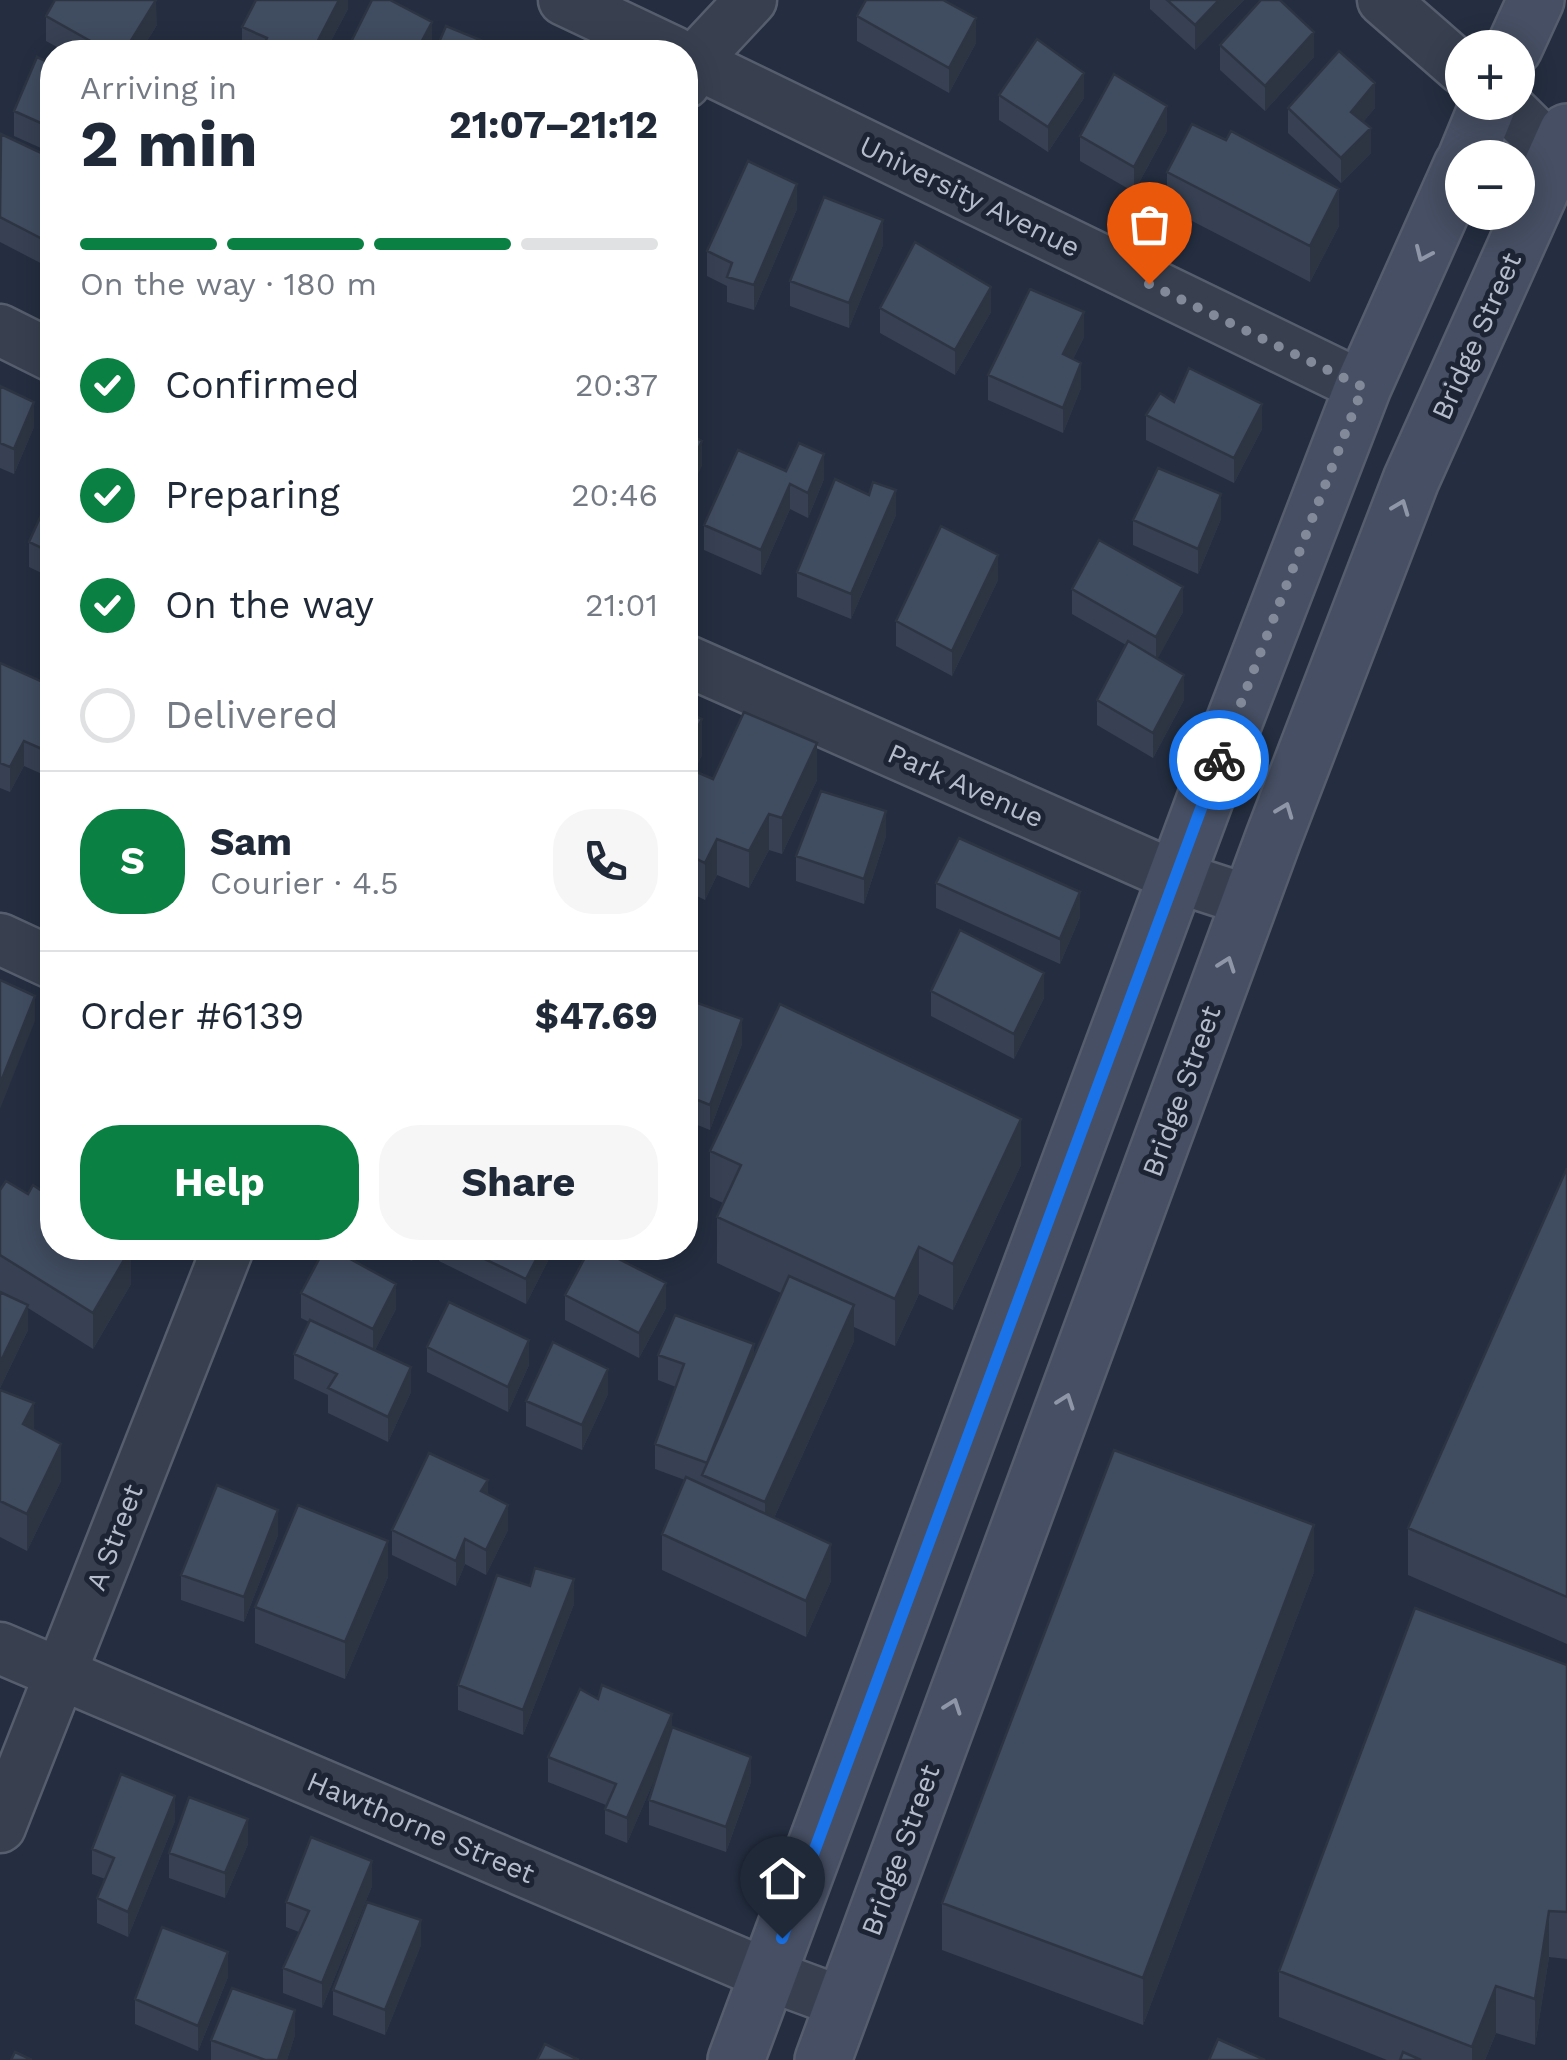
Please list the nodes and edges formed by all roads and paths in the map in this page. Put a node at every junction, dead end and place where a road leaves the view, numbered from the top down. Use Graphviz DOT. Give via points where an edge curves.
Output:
graph roads {
  1 [pos="564,0"];
  2 [pos="751,0"];
  3 [pos="1383,0"];
  4 [pos="1536,0"];
  5 [pos="1522,30"];
  6 [pos="639,40"];
  7 [pos="698,51"];
  8 [pos="1445,53"];
  9 [pos="698,71"];
  10 [pos="1525,120"];
  11 [pos="1564,151"];
  12 [pos="1445,203"];
  13 [pos="0,330"];
  14 [pos="40,350"];
  15 [pos="1363,387"];
  16 [pos="698,666"];
  17 [pos="1176,878"];
  18 [pos="1250,901"];
  19 [pos="0,939"];
  20 [pos="40,957"];
  21 [pos="223,1260"];
  22 [pos="0,1648"];
  23 [pos="60,1674"];
  24 [pos="0,1827"];
  25 [pos="768,1975"];
  26 [pos="844,2003"];
  27 [pos="736,2060"];
  28 [pos="823,2060"];
  1 -- 6 [label="street, University Avenue"];
  2 -- 7 [label="street"];
  3 -- 8 [label="street"];
  4 -- 5 [label="main road"];
  9 -- 15 [label="street, University Avenue"];
  10 -- 11 [label="street"];
  18 -- 11 [label="main road, Bridge Street, one-way" via="1411,480"];
  12 -- 15 [label="main road, one-way"];
  13 -- 14 [label="street"];
  15 -- 17 [label="main road"];
  16 -- 17 [label="street, Park Avenue"];
  17 -- 18 [label="street, Park Avenue"];
  17 -- 25 [label="main road"];
  26 -- 18 [label="main road, Bridge Street, one-way"];
  19 -- 20 [label="street"];
  21 -- 23 [label="street, A Street"];
  22 -- 23 [label="street, Hawthorne Street"];
  23 -- 24 [label="street, A Street"];
  23 -- 25 [label="street, Hawthorne Street"];
  25 -- 26 [label="street, Hawthorne Street"];
  25 -- 27 [label="main road"];
  26 -- 28 [label="main road, Bridge Street"];
}
